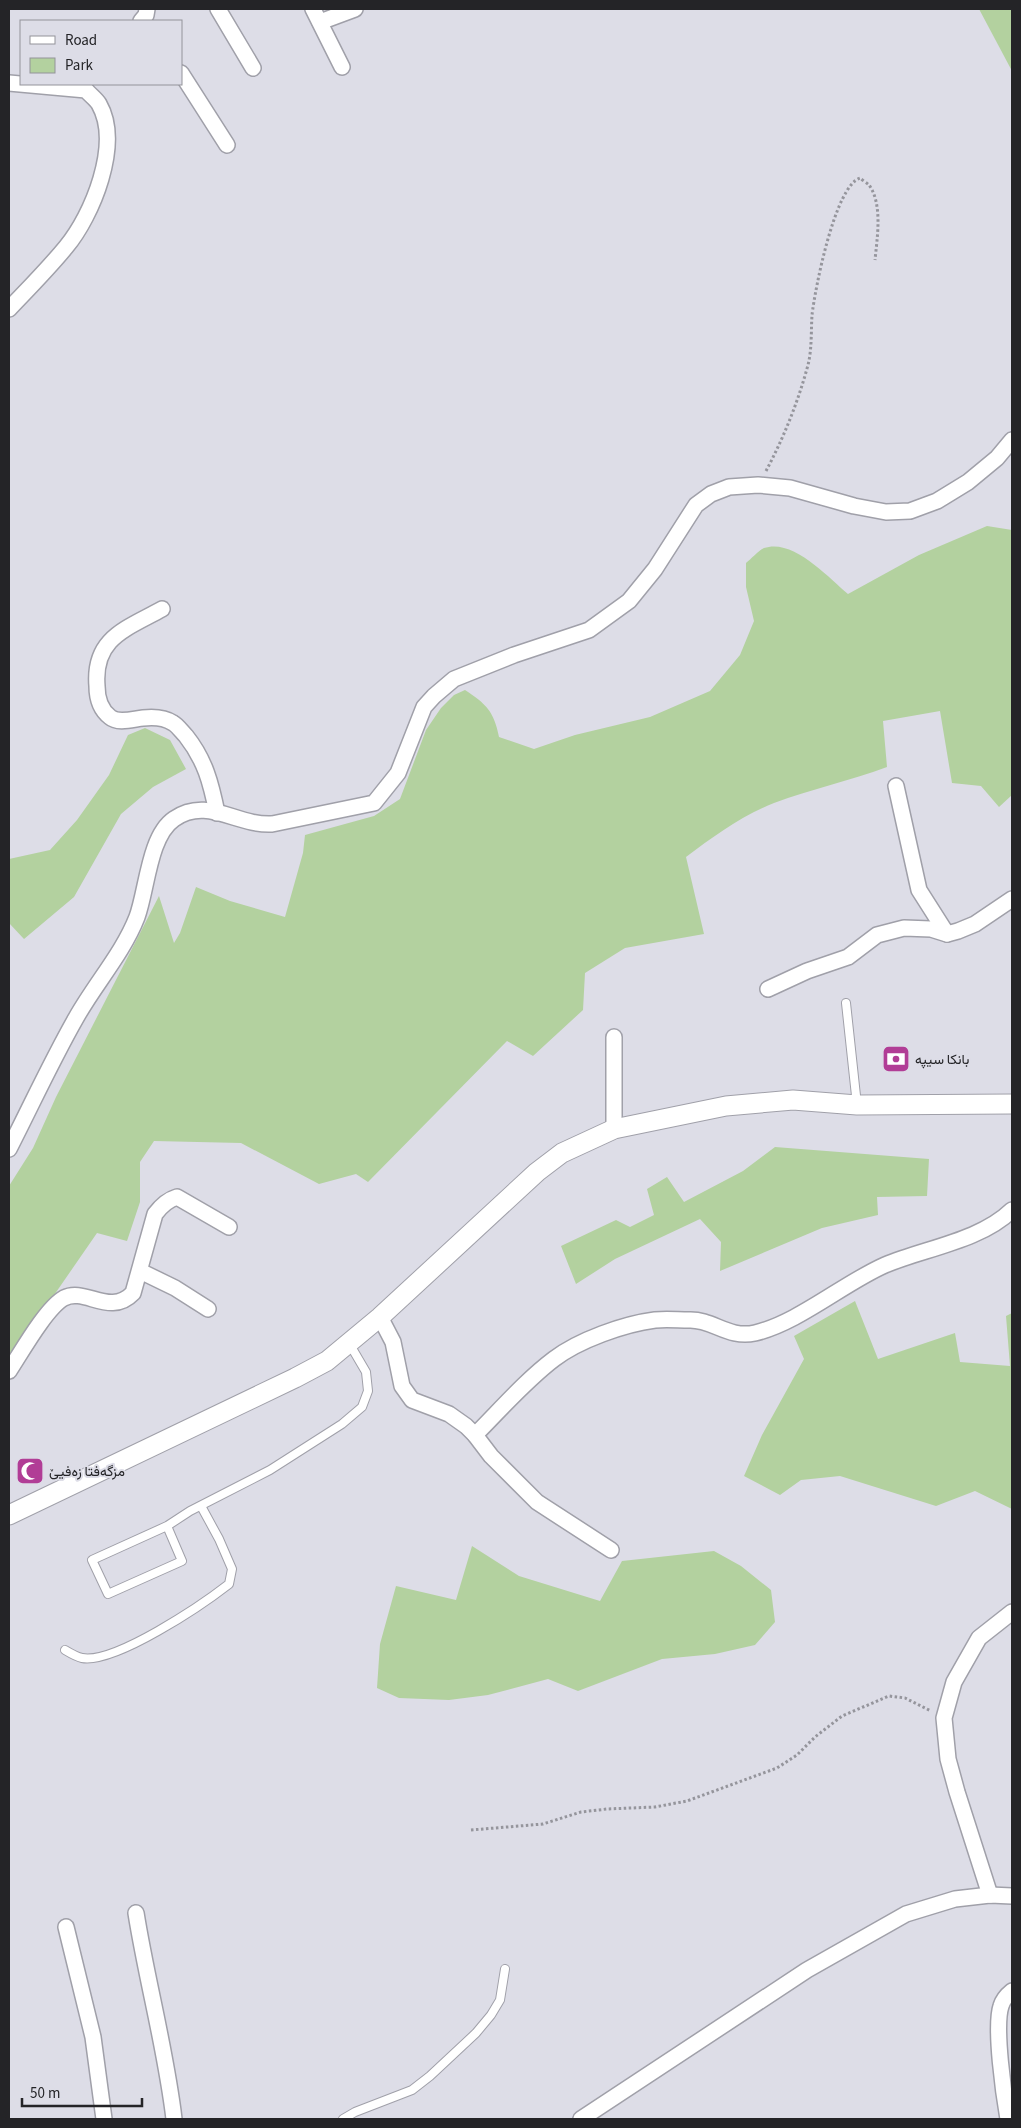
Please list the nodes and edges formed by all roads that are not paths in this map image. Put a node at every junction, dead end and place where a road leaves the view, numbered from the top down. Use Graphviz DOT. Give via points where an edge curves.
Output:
graph roads {
  1 [pos="218,9"];
  2 [pos="355,9"];
  3 [pos="317,15"];
  4 [pos="342,67"];
  5 [pos="253,68"];
  6 [pos="182,75"];
  7 [pos="9,85"];
  8 [pos="88,87"];
  9 [pos="227,146"];
  10 [pos="9,310"];
  11 [pos="1012,440"];
  12 [pos="162,609"];
  13 [pos="896,786"];
  14 [pos="217,813"];
  15 [pos="1012,899"];
  16 [pos="947,934"];
  17 [pos="768,989"];
  18 [pos="846,1003"];
  19 [pos="614,1037"];
  20 [pos="1012,1104"];
  21 [pos="857,1105"];
  22 [pos="614,1129"];
  23 [pos="9,1149"];
  24 [pos="1012,1210"];
  25 [pos="229,1227"];
  26 [pos="140,1271"];
  27 [pos="208,1309"];
  28 [pos="380,1317"];
  29 [pos="349,1343"];
  30 [pos="9,1371"];
  31 [pos="475,1435"];
  32 [pos="201,1506"];
  33 [pos="9,1515"];
  34 [pos="166,1526"];
  35 [pos="611,1550"];
  36 [pos="1012,1612"];
  37 [pos="65,1650"];
  38 [pos="990,1894"];
  39 [pos="1012,1896"];
  40 [pos="136,1913"];
  41 [pos="66,1927"];
  42 [pos="505,1969"];
  43 [pos="1012,1991"];
  44 [pos="1007,2074"];
  45 [pos="104,2119"];
  46 [pos="174,2119"];
  47 [pos="343,2119"];
  48 [pos="581,2119"];
  49 [pos="1008,2119"];
  1 -- 5 [label="street"];
  2 -- 3 [label="street"];
  3 -- 4 [label="street"];
  6 -- 9 [label="street"];
  7 -- 8 [label="street"];
  8 -- 10 [label="street" via="105,124 107,156 97,195 68,246"];
  11 -- 14 [label="street" via="997,458 968,482 937,501 910,511 854,506 790,488 758,485 729,487 711,494 696,505 655,569 629,601 589,630 454,679 424,707 398,773 374,802 272,824"];
  12 -- 14 [label="street" via="114,635 105,645 96,675 97,693 102,708 111,719 160,718 173,723 199,753 213,790"];
  13 -- 16 [label="street" via="919,890"];
  14 -- 23 [label="street" via="204,809 184,814 173,820 156,843 137,917 120,950 76,1017"];
  15 -- 16 [label="street" via="975,924"];
  16 -- 17 [label="street" via="931,929 892,930 877,935 848,957"];
  18 -- 21 [label="lane"];
  19 -- 22 [label="street"];
  20 -- 21 [label="street"];
  21 -- 22 [label="street" via="793,1100 735,1105"];
  22 -- 28 [label="street" via="562,1153 537,1172"];
  24 -- 31 [label="street" via="990,1228 885,1266 783,1322 756,1333 731,1333 695,1320 655,1320 578,1344 535,1376"];
  25 -- 26 [label="street" via="177,1197 171,1199 155,1214"];
  26 -- 27 [label="street"];
  26 -- 30 [label="street" via="133,1293 118,1303 74,1296 65,1298 40,1323"];
  28 -- 29 [label="street"];
  28 -- 31 [label="street" via="393,1342 402,1386 412,1400 449,1414"];
  29 -- 32 [label="lane" via="366,1372 368,1390 362,1407 320,1440"];
  29 -- 33 [label="street" via="327,1361 295,1378"];
  31 -- 35 [label="street" via="491,1456 537,1502"];
  32 -- 34 [label="lane"];
  32 -- 37 [label="lane" via="232,1569 229,1584 201,1605 120,1650 95,1658 82,1658"];
  34 -- 34 [label="lane" via="92,1560 108,1594 182,1560"];
  36 -- 38 [label="street" via="979,1638 954,1682 944,1718 950,1767"];
  38 -- 39 [label="street"];
  38 -- 48 [label="street" via="955,1899 906,1914 868,1934 807,1970"];
  40 -- 46 [label="street" via="170,2082"];
  41 -- 45 [label="street" via="93,2037"];
  42 -- 47 [label="lane" via="500,2000 492,2015 430,2076 412,2090"];
  43 -- 44 [label="street" via="1000,2007 999,2026"];
  44 -- 49 [label="street"];
}
